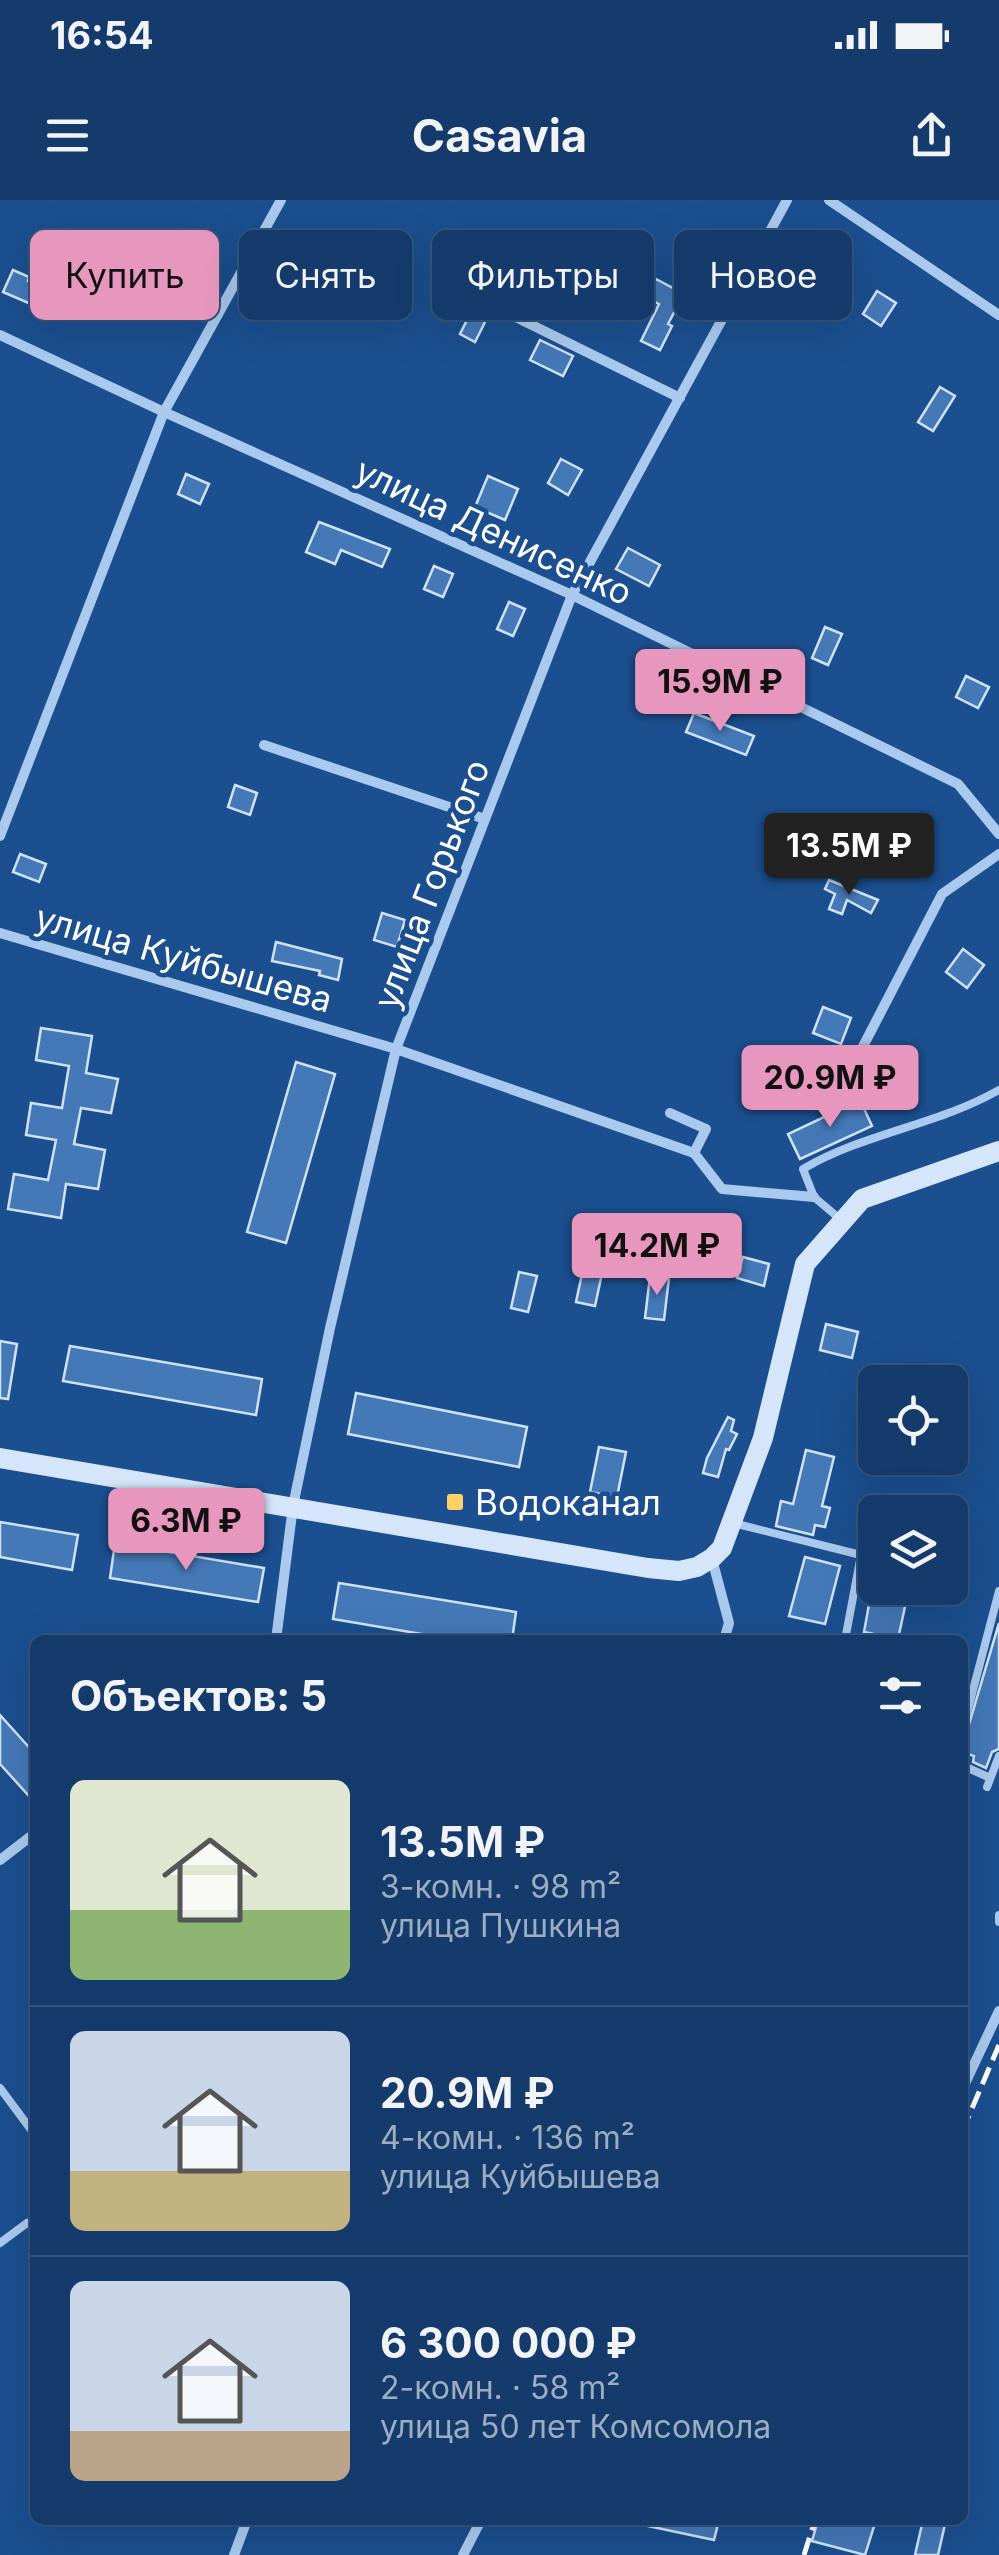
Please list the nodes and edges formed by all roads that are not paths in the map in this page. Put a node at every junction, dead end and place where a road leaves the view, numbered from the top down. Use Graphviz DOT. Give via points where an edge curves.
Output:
graph roads {
  1 [pos="281,200"];
  2 [pos="787,200"];
  3 [pos="829,200"];
  4 [pos="999,315"];
  5 [pos="520,320"];
  6 [pos="0,335"];
  7 [pos="680,398"];
  8 [pos="164,412"];
  9 [pos="572,595"];
  10 [pos="264,745"];
  11 [pos="485,820"];
  12 [pos="999,834"];
  13 [pos="0,836"];
  14 [pos="999,854"];
  15 [pos="0,933"];
  16 [pos="396,1049"];
  17 [pos="857,1058"];
  18 [pos="999,1090"];
  19 [pos="670,1112"];
  20 [pos="999,1151"];
  21 [pos="694,1153"];
  22 [pos="814,1197"];
  23 [pos="842,1222"];
  24 [pos="0,1458"];
  25 [pos="294,1506"];
  26 [pos="733,1524"];
  27 [pos="712,1558"];
  28 [pos="999,1592"];
  29 [pos="277,1635"];
  30 [pos="725,1635"];
  31 [pos="845,1635"];
  32 [pos="968,1709"];
  33 [pos="999,1756"];
  34 [pos="968,1768"];
  35 [pos="30,1837"];
  36 [pos="0,1860"];
  37 [pos="999,2011"];
  38 [pos="968,2077"];
  39 [pos="0,2088"];
  40 [pos="30,2128"];
  41 [pos="30,2221"];
  42 [pos="0,2243"];
  43 [pos="245,2525"];
  44 [pos="478,2525"];
  45 [pos="234,2555"];
  46 [pos="463,2555"];
  1 -- 8 [label="street"];
  2 -- 7 [label="street, улица Горького"];
  3 -- 4 [label="street"];
  5 -- 7 [label="street"];
  6 -- 8 [label="street, улица Денисенко"];
  7 -- 9 [label="street, улица Горького"];
  8 -- 9 [label="street, улица Денисенко"];
  8 -- 13 [label="street"];
  9 -- 11 [label="street, улица Горького"];
  9 -- 12 [label="street, улица Денисенко" via="958,784"];
  10 -- 11 [label="street"];
  11 -- 16 [label="street, улица Горького"];
  14 -- 17 [label="street" via="942,894"];
  15 -- 16 [label="street, улица Куйбышева"];
  16 -- 21 [label="street, улица Куйбышева"];
  16 -- 25 [label="street, улица Горького"];
  18 -- 22 [label="lane" via="803,1169"];
  19 -- 21 [label="street, улица Куйбышева" via="706,1129"];
  20 -- 23 [label="street" via="862,1199"];
  21 -- 22 [label="street, улица Куйбышева" via="722,1189"];
  22 -- 23 [label="lane"];
  23 -- 26 [label="street" via="805,1264 763,1438"];
  24 -- 25 [label="street"];
  25 -- 27 [label="street" via="648,1568 679,1571"];
  25 -- 29 [label="street, улица Горького"];
  26 -- 27 [label="street"];
  26 -- 31 [label="lane" via="861,1555"];
  27 -- 30 [label="street" via="729,1623"];
  28 -- 32 [label="lane"];
  33 -- 34 [label="lane" via="988,1783"];
  35 -- 36 [label="street"];
  37 -- 38 [label="street"];
  39 -- 40 [label="lane"];
  41 -- 42 [label="lane"];
  43 -- 45 [label="street"];
  44 -- 46 [label="street"];
}
